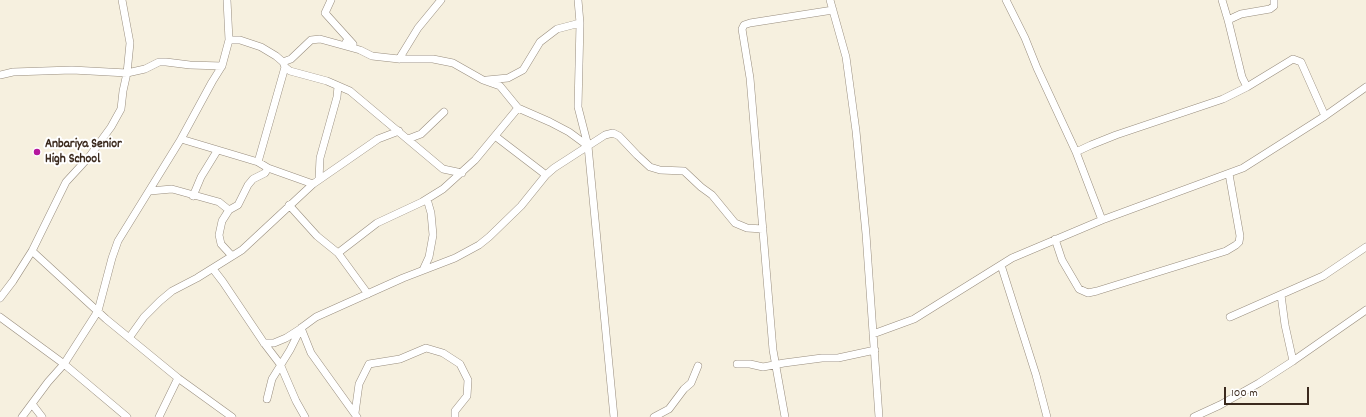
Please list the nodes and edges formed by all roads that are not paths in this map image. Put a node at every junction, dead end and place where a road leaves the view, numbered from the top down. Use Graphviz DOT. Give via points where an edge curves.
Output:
graph roads {
  1 [pos="122,0"];
  2 [pos="227,0"];
  3 [pos="331,0"];
  4 [pos="441,0"];
  5 [pos="578,0"];
  6 [pos="830,0"];
  7 [pos="1006,0"];
  8 [pos="1222,0"];
  9 [pos="1274,0"];
  10 [pos="833,10"];
  11 [pos="1228,20"];
  12 [pos="580,23"];
  13 [pos="320,39"];
  14 [pos="229,40"];
  15 [pos="399,59"];
  16 [pos="284,65"];
  17 [pos="222,66"];
  18 [pos="127,73"];
  19 [pos="0,75"];
  20 [pos="483,80"];
  21 [pos="338,86"];
  22 [pos="1247,87"];
  23 [pos="1366,87"];
  24 [pos="518,108"];
  25 [pos="444,112"];
  26 [pos="1325,116"];
  27 [pos="400,131"];
  28 [pos="495,136"];
  29 [pos="181,139"];
  30 [pos="408,139"];
  31 [pos="588,146"];
  32 [pos="217,151"];
  33 [pos="1076,152"];
  34 [pos="258,162"];
  35 [pos="268,168"];
  36 [pos="462,173"];
  37 [pos="1229,174"];
  38 [pos="546,175"];
  39 [pos="319,179"];
  40 [pos="312,184"];
  41 [pos="150,192"];
  42 [pos="193,196"];
  43 [pos="427,199"];
  44 [pos="289,205"];
  45 [pos="229,210"];
  46 [pos="1102,220"];
  47 [pos="763,229"];
  48 [pos="1055,239"];
  49 [pos="1366,247"];
  50 [pos="32,251"];
  51 [pos="338,253"];
  52 [pos="232,256"];
  53 [pos="1001,265"];
  54 [pos="213,269"];
  55 [pos="423,270"];
  56 [pos="368,294"];
  57 [pos="1281,296"];
  58 [pos="0,298"];
  59 [pos="1366,310"];
  60 [pos="98,311"];
  61 [pos="0,316"];
  62 [pos="1230,317"];
  63 [pos="301,328"];
  64 [pos="873,334"];
  65 [pos="129,338"];
  66 [pos="264,343"];
  67 [pos="874,350"];
  68 [pos="1293,361"];
  69 [pos="64,364"];
  70 [pos="280,364"];
  71 [pos="737,364"];
  72 [pos="775,365"];
  73 [pos="698,366"];
  74 [pos="178,378"];
  75 [pos="266,399"];
  76 [pos="32,404"];
  77 [pos="356,415"];
  78 [pos="1195,416"];
  79 [pos="22,417"];
  80 [pos="42,417"];
  81 [pos="127,417"];
  82 [pos="159,417"];
  83 [pos="232,417"];
  84 [pos="305,417"];
  85 [pos="455,417"];
  86 [pos="614,417"];
  87 [pos="654,417"];
  88 [pos="785,417"];
  89 [pos="879,417"];
  90 [pos="1047,417"];
  1 -- 18 [label="street" via="130,43"];
  2 -- 14 [label="street"];
  3 -- 13 [label="street" via="325,13 353,44 338,39"];
  4 -- 15 [label="street" via="418,28"];
  5 -- 12 [label="street"];
  6 -- 10 [label="street"];
  7 -- 33 [label="street"];
  8 -- 11 [label="street"];
  9 -- 11 [label="street" via="1274,6 1270,9 1241,14"];
  10 -- 47 [label="street" via="750,23 742,29 749,71"];
  10 -- 64 [label="street" via="846,57 856,131"];
  11 -- 22 [label="street" via="1242,77"];
  12 -- 20 [label="street" via="557,30 540,42 523,70 518,73 508,78"];
  12 -- 31 [label="street" via="578,107"];
  13 -- 15 [label="street" via="372,56"];
  13 -- 16 [label="street" via="311,40"];
  14 -- 16 [label="street" via="240,40 260,47 272,53"];
  14 -- 17 [label="street"];
  15 -- 20 [label="street" via="433,59 453,63"];
  16 -- 21 [label="street" via="290,70"];
  16 -- 34 [label="street"];
  17 -- 18 [label="street" via="160,62"];
  17 -- 29 [label="street"];
  18 -- 19 [label="street" via="72,70 13,72"];
  18 -- 50 [label="street" via="121,109 111,127 66,182"];
  20 -- 24 [label="street" via="500,86"];
  21 -- 27 [label="street" via="355,94"];
  21 -- 39 [label="street" via="320,158"];
  22 -- 26 [label="street" via="1293,59 1301,62"];
  22 -- 33 [label="street" via="1223,99 1142,126"];
  23 -- 26 [label="street"];
  24 -- 28 [label="street"];
  24 -- 31 [label="street" via="569,132"];
  25 -- 30 [label="street" via="421,134"];
  26 -- 37 [label="street" via="1243,168"];
  27 -- 30 [label="street"];
  27 -- 39 [label="street" via="378,139"];
  28 -- 36 [label="street"];
  28 -- 38 [label="street"];
  29 -- 32 [label="street"];
  29 -- 41 [label="street"];
  30 -- 36 [label="street" via="443,169"];
  31 -- 38 [label="street"];
  31 -- 47 [label="street" via="613,133 650,167 684,171 712,195 735,222 747,228"];
  31 -- 86 [label="street"];
  32 -- 34 [label="street"];
  32 -- 42 [label="street"];
  33 -- 46 [label="street"];
  34 -- 35 [label="street"];
  35 -- 40 [label="street"];
  35 -- 45 [label="street" via="265,173 253,179 238,205"];
  36 -- 43 [label="street"];
  37 -- 46 [label="street"];
  37 -- 48 [label="street" via="1240,236 1239,242 1226,251 1088,293 1079,289 1062,260"];
  38 -- 55 [label="street" via="521,206 490,237 469,251"];
  39 -- 40 [label="street"];
  40 -- 44 [label="street"];
  41 -- 42 [label="street" via="172,189"];
  41 -- 60 [label="street" via="118,241"];
  42 -- 45 [label="street" via="219,202"];
  43 -- 51 [label="street" via="377,223"];
  43 -- 55 [label="street" via="433,235 429,257"];
  44 -- 51 [label="street" via="317,236"];
  44 -- 52 [label="street" via="242,250"];
  45 -- 52 [label="street" via="222,221 219,235 222,244"];
  46 -- 48 [label="street"];
  47 -- 72 [label="street"];
  48 -- 53 [label="street"];
  49 -- 57 [label="street" via="1323,276"];
  50 -- 58 [label="street"];
  50 -- 60 [label="street"];
  51 -- 56 [label="street"];
  52 -- 54 [label="street"];
  53 -- 64 [label="street" via="914,320"];
  53 -- 90 [label="street"];
  54 -- 65 [label="street" via="172,291 144,317"];
  54 -- 66 [label="street"];
  55 -- 56 [label="street"];
  56 -- 63 [label="street" via="316,317"];
  57 -- 62 [label="street"];
  57 -- 68 [label="street"];
  59 -- 68 [label="street"];
  60 -- 65 [label="street"];
  60 -- 69 [label="street"];
  61 -- 69 [label="street"];
  63 -- 66 [label="street" via="274,343"];
  63 -- 70 [label="street"];
  63 -- 77 [label="street" via="311,353"];
  64 -- 67 [label="street"];
  65 -- 74 [label="street"];
  66 -- 70 [label="street"];
  67 -- 72 [label="street" via="838,358"];
  67 -- 89 [label="street"];
  68 -- 78 [label="street" via="1239,394"];
  69 -- 76 [label="street"];
  69 -- 81 [label="street"];
  70 -- 75 [label="street"];
  70 -- 84 [label="street"];
  71 -- 72 [label="street" via="763,367"];
  72 -- 88 [label="street"];
  73 -- 87 [label="street" via="691,384 669,409"];
  74 -- 82 [label="street"];
  74 -- 83 [label="street"];
  76 -- 79 [label="street"];
  76 -- 80 [label="street"];
  77 -- 85 [label="street" via="359,384 370,364 400,359 426,348 460,364 468,380 467,396 455,411"];
}
